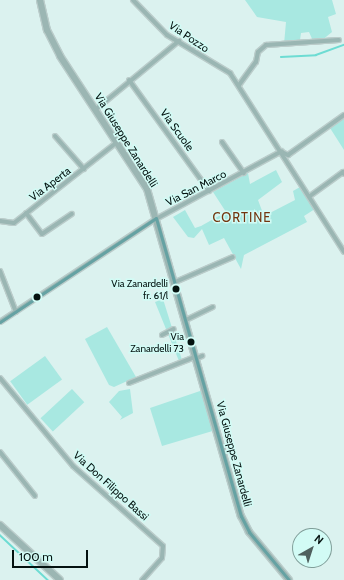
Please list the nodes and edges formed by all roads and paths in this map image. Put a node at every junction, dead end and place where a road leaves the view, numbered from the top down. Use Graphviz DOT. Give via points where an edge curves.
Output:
graph roads {
  1 [pos="40,0"];
  2 [pos="133,0"];
  3 [pos="339,40"];
  4 [pos="179,41"];
  5 [pos="129,80"];
  6 [pos="239,85"];
  7 [pos="94,110"];
  8 [pos="344,115"];
  9 [pos="56,136"];
  10 [pos="222,142"];
  11 [pos="116,143"];
  12 [pos="282,151"];
  13 [pos="84,169"];
  14 [pos="344,172"];
  15 [pos="244,173"];
  16 [pos="209,191"];
  17 [pos="310,196"];
  18 [pos="26,213"];
  19 [pos="72,214"];
  20 [pos="156,218"];
  21 [pos="0,220"];
  22 [pos="344,252"];
  23 [pos="233,257"];
  24 [pos="0,271"];
  25 [pos="173,283"];
  26 [pos="213,307"];
  27 [pos="16,312"];
  28 [pos="184,321"];
  29 [pos="0,322"];
  30 [pos="174,329"];
  31 [pos="162,335"];
  32 [pos="202,356"];
  33 [pos="195,358"];
  34 [pos="0,378"];
  35 [pos="129,383"];
  36 [pos="0,452"];
  37 [pos="34,494"];
  38 [pos="0,525"];
  39 [pos="59,579"];
  40 [pos="142,580"];
  41 [pos="289,580"];
  1 -- 7 [label="street, Via Giuseppe Zanardelli" via="53,42"];
  2 -- 4 [label="street, Via Pozzo" via="167,35"];
  3 -- 6 [label="street" via="266,45 258,52 256,62"];
  4 -- 5 [label="street"];
  4 -- 6 [label="street, Via Pozzo" via="230,73"];
  5 -- 7 [label="street"];
  5 -- 16 [label="street, Via Scuole"];
  6 -- 12 [label="street, Via Pozzo"];
  7 -- 11 [label="street, Via Giuseppe Zanardelli"];
  8 -- 12 [label="street, Via San Marco" via="288,155"];
  9 -- 13 [label="street, Via Aperta"];
  10 -- 15 [label="street"];
  11 -- 13 [label="street, Via Aperta"];
  11 -- 20 [label="street, Via Giuseppe Zanardelli" via="147,189"];
  12 -- 15 [label="street, Via San Marco"];
  12 -- 17 [label="street, Via Pozzo"];
  13 -- 18 [label="street, Via Aperta"];
  14 -- 17 [label="street"];
  15 -- 16 [label="street, Via San Marco"];
  16 -- 20 [label="street, Via San Marco"];
  17 -- 22 [label="street, Via Pozzo"];
  18 -- 19 [label="street, Via Aperta" via="42,234"];
  18 -- 21 [label="street, Via Aperta" via="14,223"];
  20 -- 25 [label="street, Via Giuseppe Zanardelli"];
  20 -- 27 [label="street, Via San Marco"];
  23 -- 25 [label="street"];
  24 -- 27 [label="street"];
  25 -- 28 [label="street, Via Giuseppe Zanardelli"];
  26 -- 28 [label="street"];
  27 -- 29 [label="street, Via San Marco"];
  28 -- 33 [label="street, Via Giuseppe Zanardelli"];
  30 -- 31 [label="street"];
  32 -- 33 [label="street"];
  33 -- 35 [label="street"];
  33 -- 41 [label="street, Via Giuseppe Zanardelli" via="241,516 249,532"];
  34 -- 40 [label="street, Via Don Filippo Bassi" via="73,466 165,551"];
  36 -- 37 [label="street"];
  38 -- 39 [label="street"];
}
